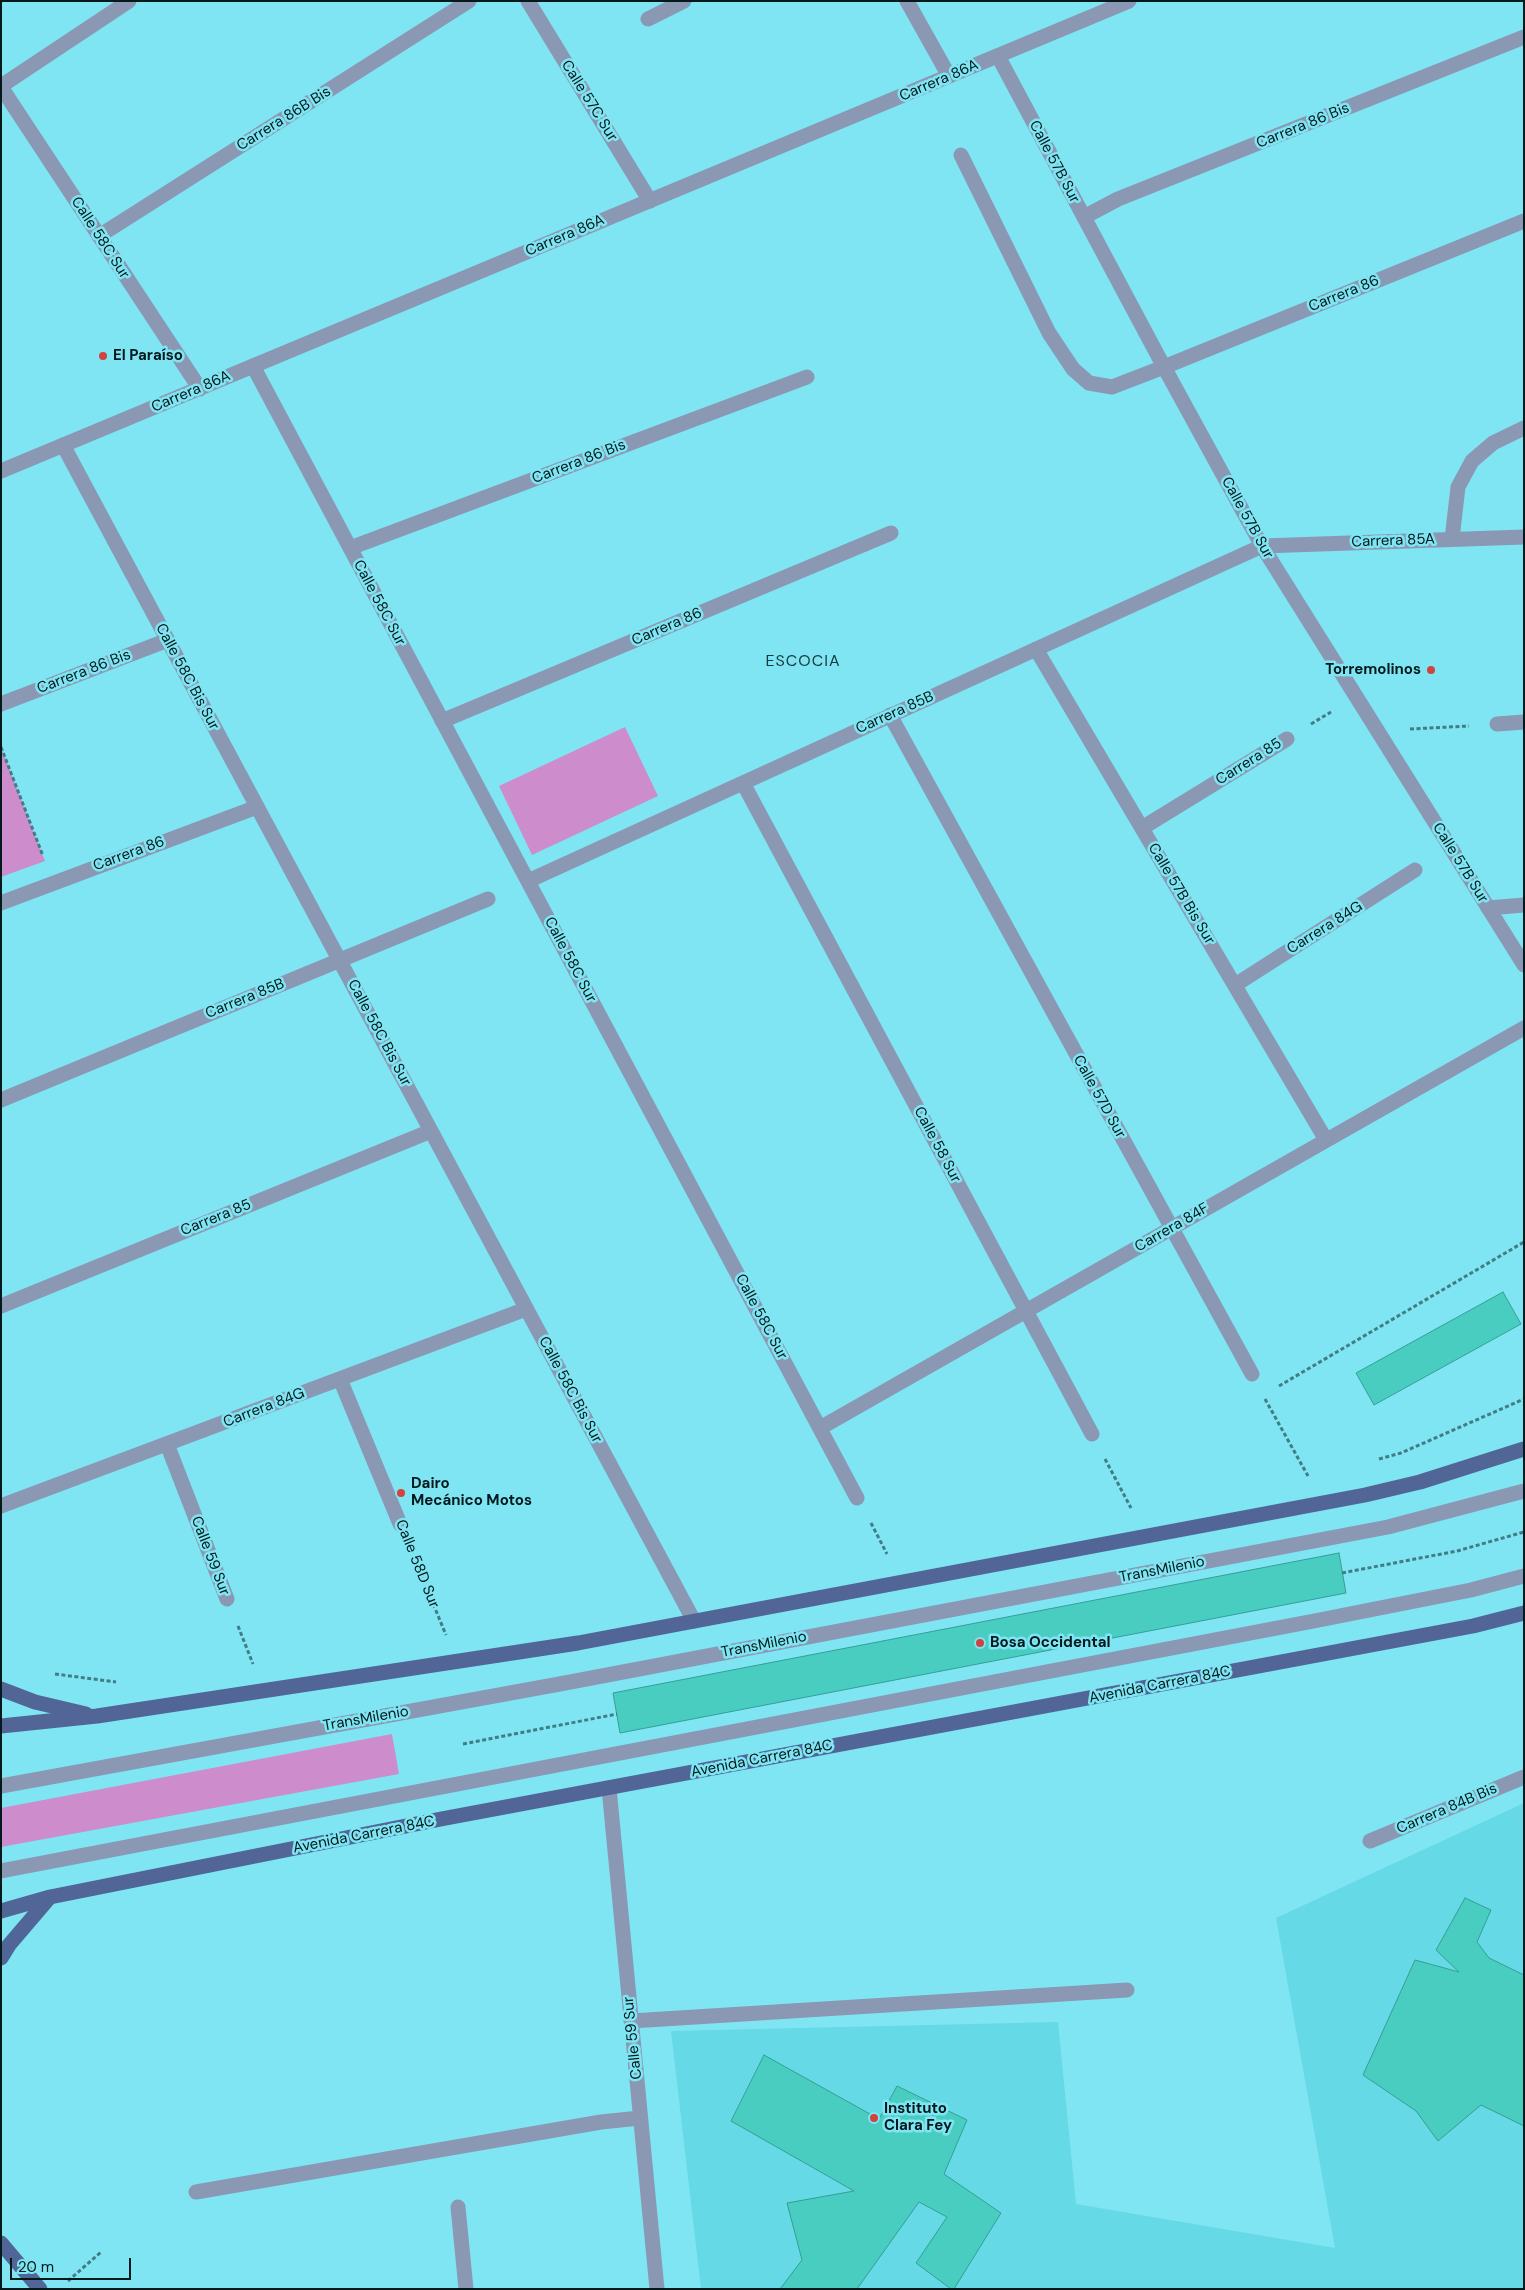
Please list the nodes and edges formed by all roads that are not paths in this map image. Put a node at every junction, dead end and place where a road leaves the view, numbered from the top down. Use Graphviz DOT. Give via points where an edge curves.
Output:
graph roads {
  1 [pos="129,1"];
  2 [pos="469,1"];
  3 [pos="528,1"];
  4 [pos="684,1"];
  5 [pos="907,1"];
  6 [pos="1129,1"];
  7 [pos="648,19"];
  8 [pos="1524,38"];
  9 [pos="998,56"];
  10 [pos="949,76"];
  11 [pos="1,86"];
  12 [pos="961,155"];
  13 [pos="650,201"];
  14 [pos="1084,217"];
  15 [pos="1524,221"];
  16 [pos="99,236"];
  17 [pos="253,366"];
  18 [pos="1164,367"];
  19 [pos="807,377"];
  20 [pos="200,389"];
  21 [pos="1524,428"];
  22 [pos="63,446"];
  23 [pos="2,470"];
  24 [pos="891,533"];
  25 [pos="1524,537"];
  26 [pos="1452,539"];
  27 [pos="1262,546"];
  28 [pos="350,548"];
  29 [pos="168,640"];
  30 [pos="1036,649"];
  31 [pos="1,704"];
  32 [pos="890,715"];
  33 [pos="442,721"];
  34 [pos="1524,722"];
  35 [pos="1497,724"];
  36 [pos="1287,739"];
  37 [pos="743,783"];
  38 [pos="257,807"];
  39 [pos="1142,828"];
  40 [pos="1415,870"];
  41 [pos="528,881"];
  42 [pos="488,899"];
  43 [pos="1,903"];
  44 [pos="1524,905"];
  45 [pos="1488,908"];
  46 [pos="340,960"];
  47 [pos="1524,965"];
  48 [pos="1235,985"];
  49 [pos="1524,1028"];
  50 [pos="1,1100"];
  51 [pos="431,1131"];
  52 [pos="1326,1140"];
  53 [pos="1171,1228"];
  54 [pos="1,1306"];
  55 [pos="526,1309"];
  56 [pos="1026,1311"];
  57 [pos="1252,1374"];
  58 [pos="340,1379"];
  59 [pos="820,1428"];
  60 [pos="1092,1434"];
  61 [pos="167,1444"];
  62 [pos="1524,1449"];
  63 [pos="1524,1491"];
  64 [pos="857,1498"];
  65 [pos="1,1506"];
  66 [pos="400,1524"];
  67 [pos="1524,1576"];
  68 [pos="227,1600"];
  69 [pos="1524,1614"];
  70 [pos="694,1621"];
  71 [pos="1,1689"];
  72 [pos="97,1716"];
  73 [pos="1,1726"];
  74 [pos="1524,1777"];
  75 [pos="1,1786"];
  76 [pos="610,1788"];
  77 [pos="1370,1841"];
  78 [pos="1,1871"];
  79 [pos="50,1898"];
  80 [pos="1,1910"];
  81 [pos="1,1958"];
  82 [pos="1127,1990"];
  83 [pos="631,2021"];
  84 [pos="640,2118"];
  85 [pos="196,2192"];
  86 [pos="458,2206"];
  87 [pos="1,2243"];
  88 [pos="40,2289"];
  89 [pos="466,2289"];
  90 [pos="657,2289"];
  1 -- 11 [label="street"];
  2 -- 16 [label="street, Carrera 86B Bis"];
  3 -- 13 [label="street, Calle 57C Sur"];
  4 -- 7 [label="street"];
  5 -- 10 [label="street"];
  6 -- 9 [label="street, Carrera 86A"];
  8 -- 14 [label="street, Carrera 86 Bis" via="1118,199"];
  9 -- 10 [label="street, Carrera 86A"];
  9 -- 14 [label="street, Calle 57B Sur"];
  10 -- 13 [label="street, Carrera 86A"];
  11 -- 16 [label="street, Calle 58C Sur"];
  12 -- 18 [label="street, Carrera 86" via="1049,333 1073,369 1089,383 1112,387"];
  13 -- 17 [label="street, Carrera 86A"];
  14 -- 18 [label="street, Calle 57B Sur"];
  15 -- 18 [label="street, Carrera 86"];
  16 -- 20 [label="street, Calle 58C Sur"];
  17 -- 20 [label="street, Carrera 86A"];
  17 -- 28 [label="street, Calle 58C Sur"];
  18 -- 27 [label="street, Calle 57B Sur"];
  19 -- 28 [label="street, Carrera 86 Bis"];
  20 -- 22 [label="street, Carrera 86A"];
  21 -- 26 [label="street" via="1493,442 1472,461 1458,487"];
  22 -- 23 [label="street, Carrera 86A"];
  22 -- 29 [label="street, Calle 58C Bis Sur"];
  24 -- 33 [label="street, Carrera 86"];
  25 -- 26 [label="street, Carrera 85A"];
  26 -- 27 [label="street, Carrera 85A"];
  27 -- 30 [label="street, Carrera 85B"];
  27 -- 45 [label="street, Calle 57B Sur"];
  28 -- 33 [label="street, Calle 58C Sur"];
  29 -- 31 [label="street, Carrera 86 Bis"];
  29 -- 38 [label="street, Calle 58C Bis Sur"];
  30 -- 32 [label="street, Carrera 85B"];
  30 -- 39 [label="street, Calle 57B Bis Sur"];
  32 -- 37 [label="street, Carrera 85B"];
  32 -- 53 [label="street, Calle 57D Sur"];
  33 -- 41 [label="street, Calle 58C Sur"];
  34 -- 35 [label="street"];
  36 -- 39 [label="street, Carrera 85"];
  37 -- 41 [label="street, Carrera 85B"];
  37 -- 56 [label="street, Calle 58 Sur"];
  38 -- 43 [label="street, Carrera 86"];
  38 -- 46 [label="street, Calle 58C Bis Sur"];
  39 -- 48 [label="street, Calle 57B Bis Sur"];
  40 -- 48 [label="street, Carrera 84G"];
  41 -- 59 [label="street, Calle 58C Sur"];
  42 -- 46 [label="street, Carrera 85B"];
  44 -- 45 [label="street"];
  45 -- 47 [label="street, Calle 57B Sur"];
  46 -- 50 [label="street, Carrera 85B"];
  46 -- 51 [label="street, Calle 58C Bis Sur"];
  48 -- 52 [label="street, Calle 57B Bis Sur"];
  49 -- 52 [label="street, Carrera 84F"];
  51 -- 54 [label="street, Carrera 85"];
  51 -- 55 [label="street, Calle 58C Bis Sur"];
  52 -- 53 [label="street, Carrera 84F"];
  53 -- 56 [label="street, Carrera 84F"];
  53 -- 57 [label="street, Calle 57D Sur"];
  55 -- 58 [label="street, Carrera 84G"];
  55 -- 70 [label="street, Calle 58C Bis Sur"];
  56 -- 59 [label="street, Carrera 84F"];
  56 -- 60 [label="street, Calle 58 Sur"];
  58 -- 61 [label="street, Carrera 84G"];
  58 -- 66 [label="street, Calle 58D Sur"];
  59 -- 64 [label="street, Calle 58C Sur"];
  61 -- 65 [label="street, Carrera 84G"];
  61 -- 68 [label="street, Calle 59 Sur"];
  62 -- 70 [label="main road" via="1420,1482 1365,1495"];
  63 -- 75 [label="street, TransMilenio" via="1388,1527"];
  67 -- 78 [label="street" via="1472,1590 1314,1621"];
  69 -- 76 [label="main road, Avenida Carrera 84C"];
  70 -- 72 [label="main road" via="559,1646"];
  71 -- 72 [label="main road" via="35,1702"];
  72 -- 73 [label="main road"];
  74 -- 77 [label="street, Carrera 84B Bis"];
  76 -- 79 [label="main road, Avenida Carrera 84C"];
  76 -- 83 [label="street, Calle 59 Sur"];
  79 -- 80 [label="main road, Avenida Carrera 84C"];
  79 -- 81 [label="main road" via="8,1945"];
  82 -- 83 [label="street"];
  83 -- 84 [label="street, Calle 59 Sur"];
  84 -- 85 [label="street"];
  84 -- 90 [label="street, Calle 59 Sur"];
  86 -- 89 [label="street"];
  87 -- 88 [label="main road"];
}
